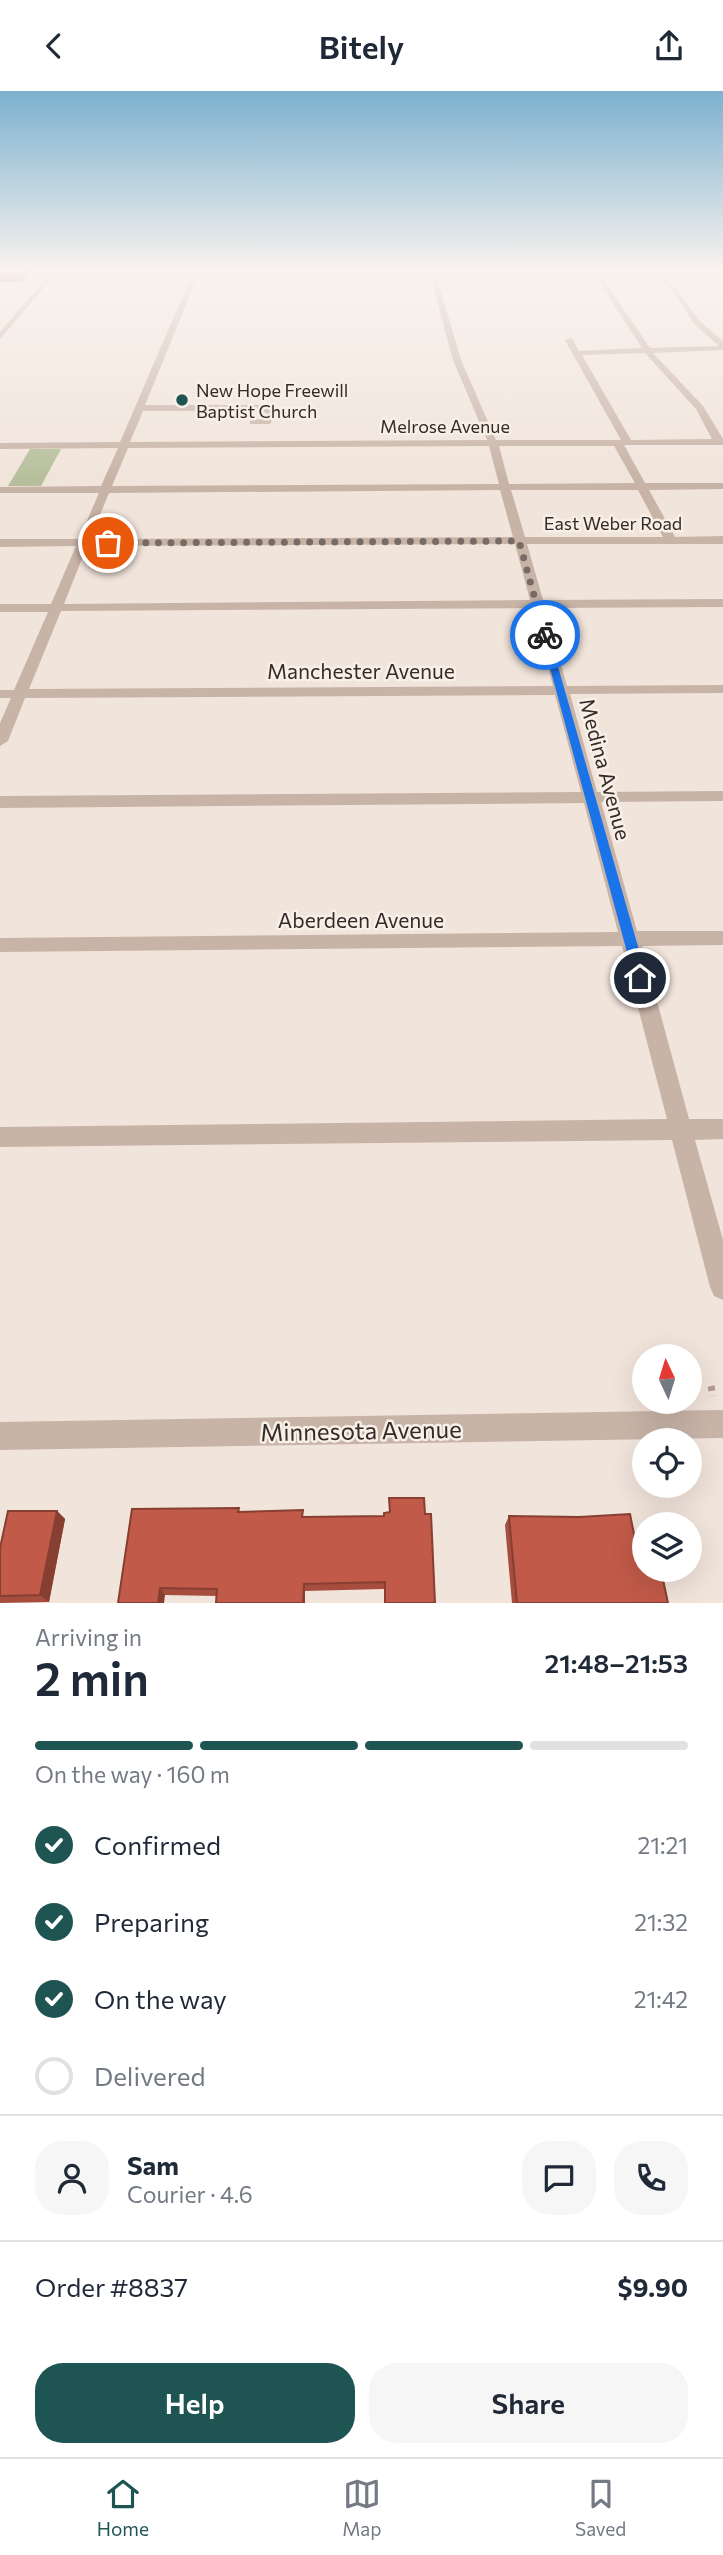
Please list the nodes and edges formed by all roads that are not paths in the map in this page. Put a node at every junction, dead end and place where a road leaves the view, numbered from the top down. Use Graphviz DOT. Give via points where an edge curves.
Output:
graph roads {
  1 [pos="169,339"];
  2 [pos="451,339"];
  3 [pos="639,339"];
  4 [pos="569,340"];
  5 [pos="723,347"];
  6 [pos="648,352"];
  7 [pos="578,353"];
  8 [pos="141,408"];
  9 [pos="253,422"];
  10 [pos="721,442"];
  11 [pos="623,443"];
  12 [pos="493,444"];
  13 [pos="125,445"];
  14 [pos="0,446"];
  15 [pos="723,486"];
  16 [pos="506,487"];
  17 [pos="641,487"];
  18 [pos="107,489"];
  19 [pos="0,490"];
  20 [pos="671,540"];
  21 [pos="723,540"];
  22 [pos="519,541"];
  23 [pos="0,543"];
  24 [pos="85,543"];
  25 [pos="723,603"];
  26 [pos="536,604"];
  27 [pos="0,608"];
  28 [pos="57,608"];
  29 [pos="723,689"];
  30 [pos="561,690"];
  31 [pos="0,694"];
  32 [pos="21,694"];
  33 [pos="0,741"];
  34 [pos="723,796"];
  35 [pos="590,797"];
  36 [pos="0,802"];
  37 [pos="723,938"];
  38 [pos="630,939"];
  39 [pos="0,945"];
  40 [pos="723,1129"];
  41 [pos="681,1130"];
  42 [pos="0,1137"];
  43 [pos="723,1287"];
  44 [pos="723,1424"];
  45 [pos="0,1436"];
  1 -- 8 [label="street"];
  2 -- 12 [label="street, Medina Avenue"];
  3 -- 6 [label="street"];
  4 -- 7 [label="street"];
  5 -- 6 [label="street"];
  6 -- 7 [label="street"];
  6 -- 10 [label="street" via="700,408"];
  7 -- 11 [label="street"];
  8 -- 9 [label="street" via="263,408 272,412 267,422"];
  8 -- 13 [label="street"];
  10 -- 11 [label="street, Melrose Avenue"];
  11 -- 12 [label="street, Melrose Avenue"];
  11 -- 17 [label="street"];
  12 -- 13 [label="street, Melrose Avenue"];
  12 -- 16 [label="street, Medina Avenue"];
  13 -- 14 [label="street, Melrose Avenue"];
  13 -- 18 [label="street"];
  15 -- 17 [label="street"];
  16 -- 17 [label="street"];
  16 -- 18 [label="street"];
  16 -- 22 [label="street, Medina Avenue"];
  17 -- 20 [label="street"];
  18 -- 19 [label="street"];
  18 -- 24 [label="street"];
  20 -- 21 [label="street, East Weber Road"];
  20 -- 22 [label="street, East Weber Road"];
  22 -- 24 [label="street, East Weber Road"];
  22 -- 26 [label="street, Medina Avenue"];
  23 -- 24 [label="street, East Weber Road"];
  24 -- 28 [label="street"];
  25 -- 26 [label="street"];
  26 -- 28 [label="street"];
  26 -- 30 [label="street, Medina Avenue"];
  27 -- 28 [label="street"];
  28 -- 32 [label="street"];
  29 -- 30 [label="street, Manchester Avenue"];
  30 -- 32 [label="street, Manchester Avenue"];
  30 -- 35 [label="street, Medina Avenue"];
  31 -- 32 [label="street, Manchester Avenue"];
  32 -- 33 [label="street"];
  34 -- 35 [label="street"];
  35 -- 36 [label="street"];
  35 -- 38 [label="street, Medina Avenue"];
  37 -- 38 [label="street, Aberdeen Avenue"];
  38 -- 39 [label="street, Aberdeen Avenue"];
  38 -- 41 [label="street, Medina Avenue"];
  40 -- 41 [label="street"];
  41 -- 42 [label="street"];
  41 -- 43 [label="street, Medina Avenue"];
  44 -- 45 [label="street, Minnesota Avenue"];
}
